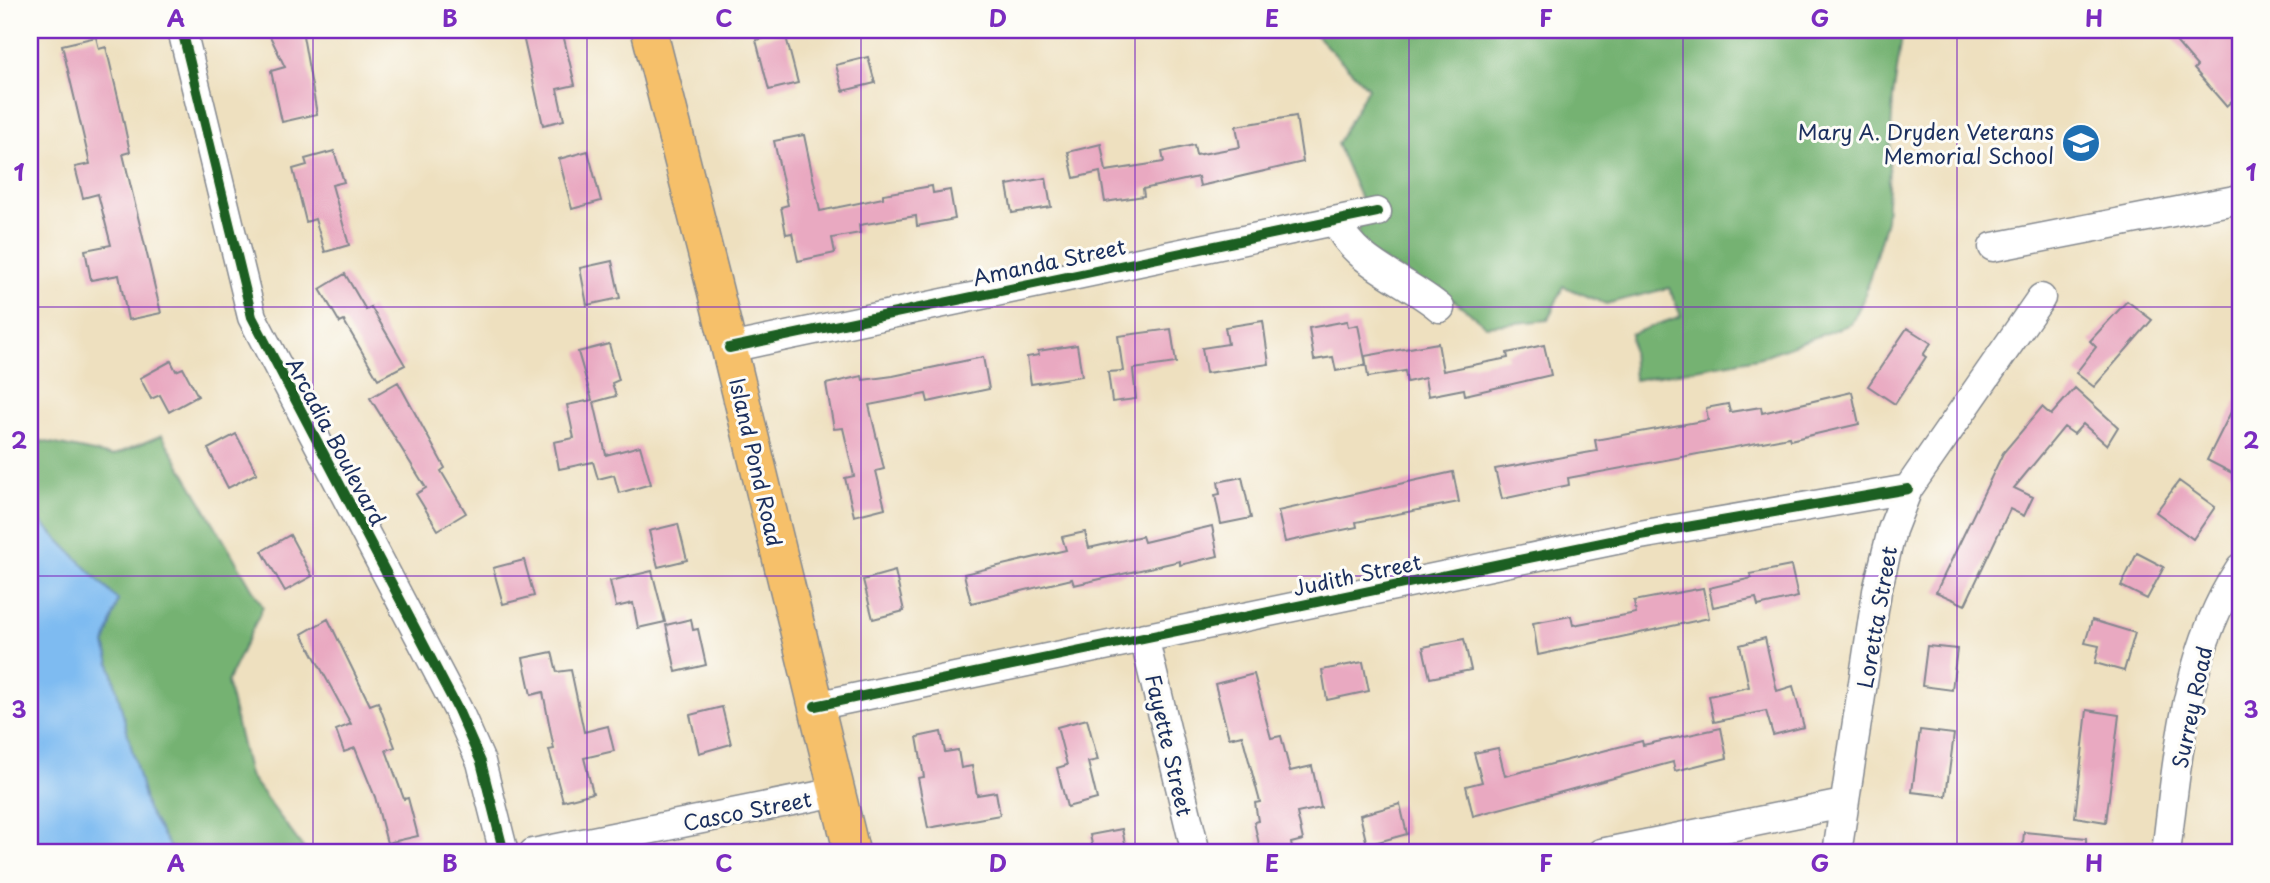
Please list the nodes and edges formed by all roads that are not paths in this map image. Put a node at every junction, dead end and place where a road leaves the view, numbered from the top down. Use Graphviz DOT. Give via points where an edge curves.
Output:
graph roads {
  1 [pos="182,30"];
  2 [pos="649,30"];
  3 [pos="2240,199"];
  4 [pos="1377,212"];
  5 [pos="1336,220"];
  6 [pos="1993,247"];
  7 [pos="2041,298"];
  8 [pos="1440,308"];
  9 [pos="729,348"];
  10 [pos="1908,489"];
  11 [pos="2240,568"];
  12 [pos="1144,638"];
  13 [pos="815,706"];
  14 [pos="837,792"];
  15 [pos="1843,804"];
  16 [pos="504,853"];
  17 [pos="533,853"];
  18 [pos="852,853"];
  19 [pos="1196,853"];
  20 [pos="1601,853"];
  21 [pos="1837,853"];
  22 [pos="2166,853"];
  1 -- 16 [label="street, Arcadia Boulevard" via="252,317 458,710 481,762"];
  2 -- 9 [label="main road, Island Pond Road"];
  3 -- 6 [label="street"];
  4 -- 5 [label="street, Amanda Street"];
  5 -- 8 [label="street" via="1353,250 1418,289"];
  5 -- 9 [label="street, Amanda Street"];
  7 -- 10 [label="street, Loretta Street"];
  9 -- 13 [label="main road, Island Pond Road"];
  10 -- 12 [label="street, Judith Street" via="1640,536"];
  10 -- 15 [label="street, Loretta Street" via="1877,591"];
  11 -- 22 [label="street, Surrey Road" via="2218,607 2197,664"];
  12 -- 13 [label="street, Judith Street"];
  12 -- 19 [label="street, Fayette Street"];
  13 -- 14 [label="main road, Island Pond Road"];
  14 -- 17 [label="street, Casco Street"];
  14 -- 18 [label="main road, Island Pond Road"];
  15 -- 20 [label="street"];
  15 -- 21 [label="street, Loretta Street"];
}
